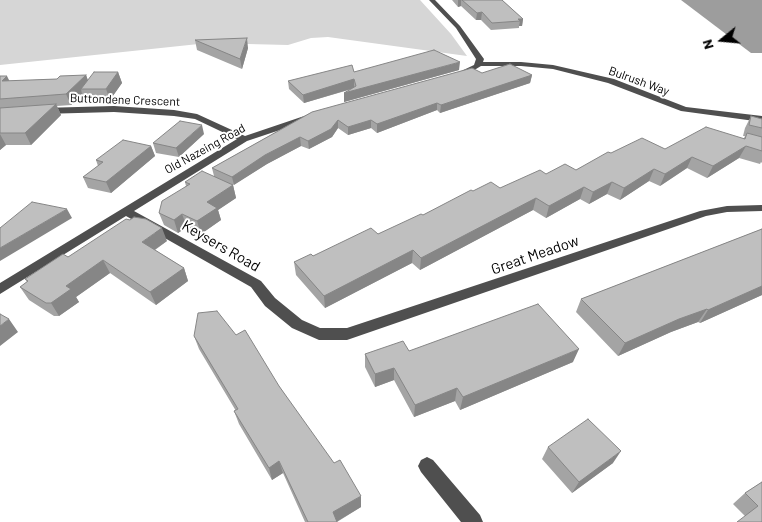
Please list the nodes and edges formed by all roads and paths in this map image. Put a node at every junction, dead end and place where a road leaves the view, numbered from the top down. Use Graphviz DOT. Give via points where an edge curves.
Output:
graph roads {
  1 [pos="432,0"];
  2 [pos="478,64"];
  3 [pos="452,78"];
  4 [pos="329,111"];
  5 [pos="36,112"];
  6 [pos="762,119"];
  7 [pos="244,139"];
  8 [pos="762,208"];
  9 [pos="126,211"];
  10 [pos="0,289"];
  11 [pos="319,334"];
  12 [pos="428,466"];
  13 [pos="473,522"];
  1 -- 2 [label="street" via="475,50 480,58"];
  2 -- 3 [label="street"];
  2 -- 6 [label="street, Bulrush Way" via="553,67 611,81 684,110"];
  4 -- 7 [label="street, Old Nazeing Road"];
  5 -- 7 [label="street, Buttondene Crescent" via="114,109 174,113 197,117"];
  7 -- 9 [label="street, Old Nazeing Road"];
  8 -- 11 [label="street, Great Meadow" via="704,213 383,323 347,334"];
  9 -- 10 [label="street, Old Nazeing Road"];
  9 -- 11 [label="street, Keysers Road" via="256,284 270,302 297,324"];
  12 -- 13 [label="street"];
}
